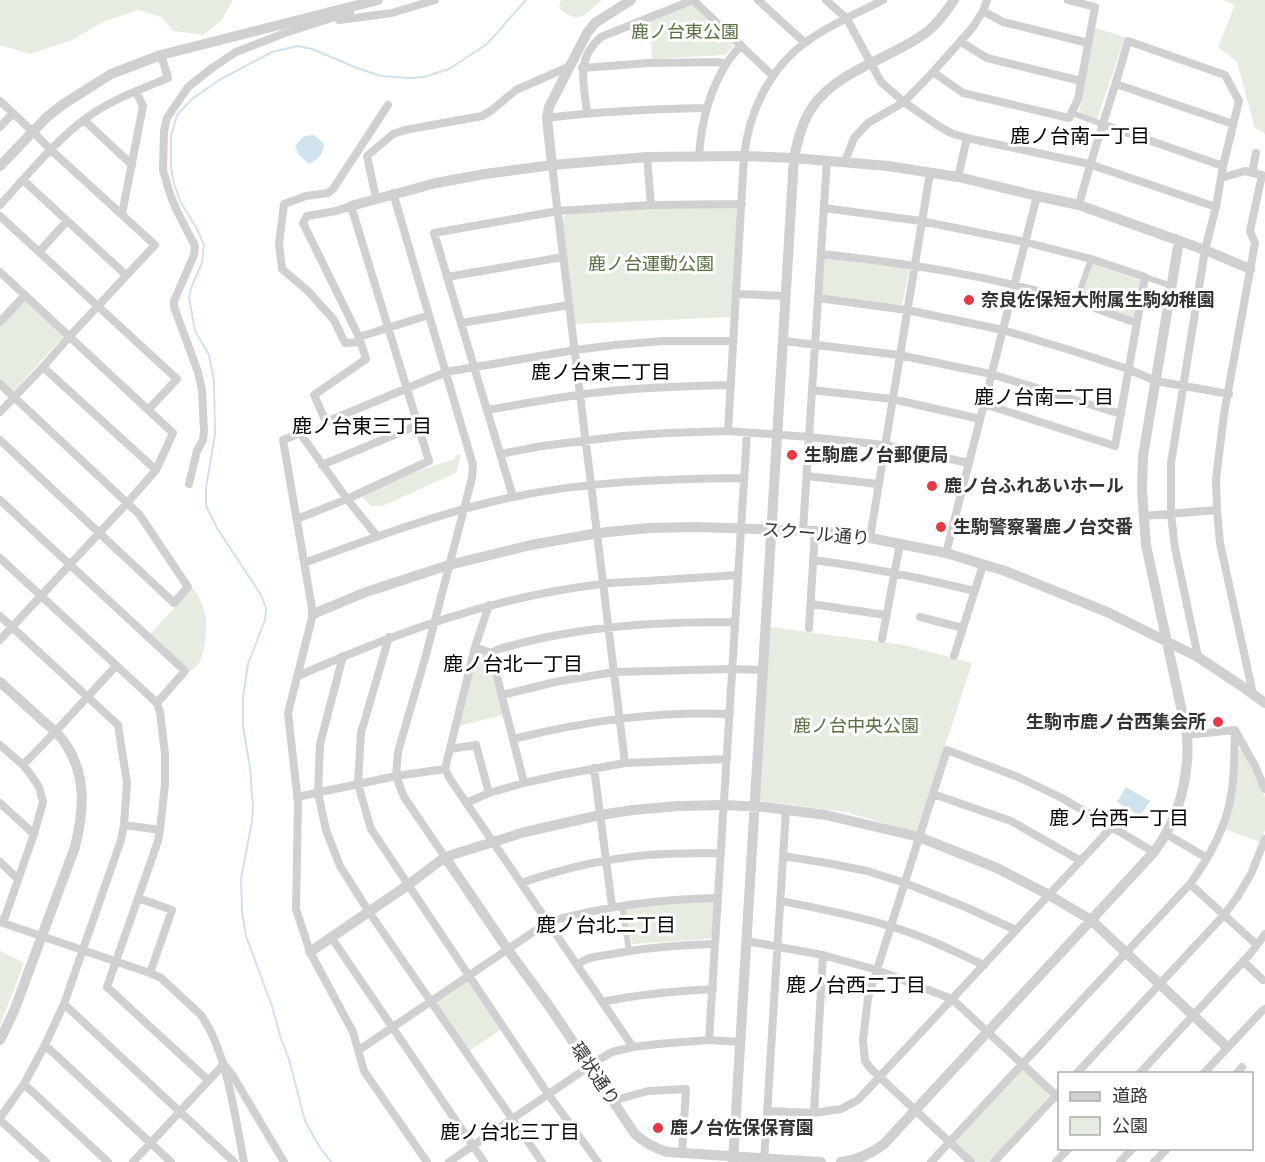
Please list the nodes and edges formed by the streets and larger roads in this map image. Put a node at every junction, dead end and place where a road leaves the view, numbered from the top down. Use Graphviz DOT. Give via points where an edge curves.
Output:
graph roads {
  1 [pos="378,0"];
  2 [pos="386,0"];
  3 [pos="435,0"];
  4 [pos="631,0"];
  5 [pos="693,0"];
  6 [pos="759,0"];
  7 [pos="826,0"];
  8 [pos="883,0"];
  9 [pos="954,0"];
  10 [pos="987,0"];
  11 [pos="1068,0"];
  12 [pos="983,11"];
  13 [pos="847,19"];
  14 [pos="320,21"];
  15 [pos="961,42"];
  16 [pos="805,43"];
  17 [pos="1088,43"];
  18 [pos="741,45"];
  19 [pos="161,55"];
  20 [pos="870,63"];
  21 [pos="726,64"];
  22 [pos="568,68"];
  23 [pos="582,68"];
  24 [pos="933,72"];
  25 [pos="773,76"];
  26 [pos="1082,81"];
  27 [pos="1116,84"];
  28 [pos="136,91"];
  29 [pos="0,101"];
  30 [pos="904,102"];
  31 [pos="388,105"];
  32 [pos="707,108"];
  33 [pos="13,113"];
  34 [pos="587,113"];
  35 [pos="1072,113"];
  36 [pos="547,118"];
  37 [pos="84,120"];
  38 [pos="1102,124"];
  39 [pos="1233,124"];
  40 [pos="0,127"];
  41 [pos="32,131"];
  42 [pos="967,138"];
  43 [pos="51,150"];
  44 [pos="1256,153"];
  45 [pos="699,156"];
  46 [pos="744,156"];
  47 [pos="647,157"];
  48 [pos="794,158"];
  49 [pos="827,160"];
  50 [pos="845,162"];
  51 [pos="1089,164"];
  52 [pos="0,165"];
  53 [pos="132,165"];
  54 [pos="552,165"];
  55 [pos="1223,166"];
  56 [pos="930,173"];
  57 [pos="1252,173"];
  58 [pos="958,177"];
  59 [pos="1221,177"];
  60 [pos="23,180"];
  61 [pos="393,193"];
  62 [pos="1037,196"];
  63 [pos="376,198"];
  64 [pos="742,204"];
  65 [pos="0,205"];
  66 [pos="651,205"];
  67 [pos="1079,205"];
  68 [pos="351,206"];
  69 [pos="1216,207"];
  70 [pos="824,208"];
  71 [pos="558,211"];
  72 [pos="122,214"];
  73 [pos="0,216"];
  74 [pos="921,220"];
  75 [pos="67,221"];
  76 [pos="1179,241"];
  77 [pos="1025,242"];
  78 [pos="1255,243"];
  79 [pos="1265,246"];
  80 [pos="1206,250"];
  81 [pos="39,252"];
  82 [pos="821,254"];
  83 [pos="563,257"];
  84 [pos="1091,259"];
  85 [pos="914,265"];
  86 [pos="1250,269"];
  87 [pos="0,272"];
  88 [pos="126,275"];
  89 [pos="447,277"];
  90 [pos="1145,277"];
  91 [pos="1014,285"];
  92 [pos="1172,286"];
  93 [pos="736,294"];
  94 [pos="25,295"];
  95 [pos="786,296"];
  96 [pos="818,298"];
  97 [pos="1076,302"];
  98 [pos="569,305"];
  99 [pos="98,306"];
  100 [pos="907,310"];
  101 [pos="429,315"];
  102 [pos="0,322"];
  103 [pos="461,323"];
  104 [pos="1137,324"];
  105 [pos="388,328"];
  106 [pos="1003,330"];
  107 [pos="69,337"];
  108 [pos="360,340"];
  109 [pos="733,341"];
  110 [pos="784,341"];
  111 [pos="815,344"];
  112 [pos="575,350"];
  113 [pos="899,355"];
  114 [pos="43,367"];
  115 [pos="474,367"];
  116 [pos="1128,369"];
  117 [pos="446,372"];
  118 [pos="991,374"];
  119 [pos="1156,381"];
  120 [pos="0,384"];
  121 [pos="731,385"];
  122 [pos="1184,386"];
  123 [pos="407,388"];
  124 [pos="812,390"];
  125 [pos="1228,394"];
  126 [pos="580,395"];
  127 [pos="14,397"];
  128 [pos="892,399"];
  129 [pos="984,404"];
  130 [pos="148,410"];
  131 [pos="487,410"];
  132 [pos="0,412"];
  133 [pos="1120,414"];
  134 [pos="980,419"];
  135 [pos="418,425"];
  136 [pos="728,431"];
  137 [pos="747,432"];
  138 [pos="778,436"];
  139 [pos="809,437"];
  140 [pos="0,440"];
  141 [pos="586,440"];
  142 [pos="885,445"];
  143 [pos="500,454"];
  144 [pos="969,463"];
  145 [pos="322,465"];
  146 [pos="156,470"];
  147 [pos="807,476"];
  148 [pos="744,478"];
  149 [pos="189,484"];
  150 [pos="879,484"];
  151 [pos="591,485"];
  152 [pos="513,497"];
  153 [pos="347,499"];
  154 [pos="0,500"];
  155 [pos="128,502"];
  156 [pos="464,509"];
  157 [pos="1216,510"];
  158 [pos="1171,514"];
  159 [pos="1143,516"];
  160 [pos="297,519"];
  161 [pos="741,528"];
  162 [pos="772,529"];
  163 [pos="803,530"];
  164 [pos="815,531"];
  165 [pos="99,533"];
  166 [pos="598,533"];
  167 [pos="377,536"];
  168 [pos="870,538"];
  169 [pos="900,544"];
  170 [pos="946,553"];
  171 [pos="0,558"];
  172 [pos="813,560"];
  173 [pos="304,563"];
  174 [pos="70,565"];
  175 [pos="449,565"];
  176 [pos="983,565"];
  177 [pos="894,572"];
  178 [pos="738,576"];
  179 [pos="603,583"];
  180 [pos="975,591"];
  181 [pos="41,596"];
  182 [pos="811,604"];
  183 [pos="489,605"];
  184 [pos="313,614"];
  185 [pos="886,615"];
  186 [pos="0,616"];
  187 [pos="920,617"];
  188 [pos="435,621"];
  189 [pos="735,622"];
  190 [pos="12,627"];
  191 [pos="609,628"];
  192 [pos="809,628"];
  193 [pos="963,628"];
  194 [pos="389,637"];
  195 [pos="882,639"];
  196 [pos="0,640"];
  197 [pos="1167,642"];
  198 [pos="475,647"];
  199 [pos="491,653"];
  200 [pos="344,656"];
  201 [pos="954,656"];
  202 [pos="1198,657"];
  203 [pos="116,666"];
  204 [pos="732,669"];
  205 [pos="763,670"];
  206 [pos="614,672"];
  207 [pos="298,676"];
  208 [pos="0,682"];
  209 [pos="1253,694"];
  210 [pos="502,695"];
  211 [pos="87,697"];
  212 [pos="157,703"];
  213 [pos="1265,703"];
  214 [pos="730,714"];
  215 [pos="620,718"];
  216 [pos="1235,730"];
  217 [pos="56,732"];
  218 [pos="1187,735"];
  219 [pos="513,739"];
  220 [pos="0,745"];
  221 [pos="450,749"];
  222 [pos="727,759"];
  223 [pos="625,763"];
  224 [pos="23,765"];
  225 [pos="594,768"];
  226 [pos="445,770"];
  227 [pos="396,776"];
  228 [pos="524,783"];
  229 [pos="358,784"];
  230 [pos="1265,789"];
  231 [pos="318,793"];
  232 [pos="489,793"];
  233 [pos="933,794"];
  234 [pos="297,797"];
  235 [pos="0,803"];
  236 [pos="466,803"];
  237 [pos="724,805"];
  238 [pos="755,806"];
  239 [pos="786,809"];
  240 [pos="600,815"];
  241 [pos="124,825"];
  242 [pos="1112,827"];
  243 [pos="160,830"];
  244 [pos="34,834"];
  245 [pos="1166,834"];
  246 [pos="919,837"];
  247 [pos="1265,839"];
  248 [pos="493,843"];
  249 [pos="1154,852"];
  250 [pos="721,853"];
  251 [pos="783,856"];
  252 [pos="445,858"];
  253 [pos="1207,858"];
  254 [pos="607,861"];
  255 [pos="1081,861"];
  256 [pos="0,862"];
  257 [pos="18,879"];
  258 [pos="521,883"];
  259 [pos="905,883"];
  260 [pos="1190,884"];
  261 [pos="408,885"];
  262 [pos="1048,895"];
  263 [pos="138,898"];
  264 [pos="718,898"];
  265 [pos="781,901"];
  266 [pos="612,906"];
  267 [pos="622,906"];
  268 [pos="369,912"];
  269 [pos="1224,915"];
  270 [pos="1091,920"];
  271 [pos="1,922"];
  272 [pos="548,922"];
  273 [pos="891,926"];
  274 [pos="1016,930"];
  275 [pos="1265,934"];
  276 [pos="42,936"];
  277 [pos="331,937"];
  278 [pos="746,941"];
  279 [pos="715,944"];
  280 [pos="1257,945"];
  281 [pos="778,947"];
  282 [pos="82,950"];
  283 [pos="508,950"];
  284 [pos="629,951"];
  285 [pos="309,952"];
  286 [pos="1126,953"];
  287 [pos="823,955"];
  288 [pos="116,962"];
  289 [pos="1243,962"];
  290 [pos="577,965"];
  291 [pos="984,965"];
  292 [pos="877,970"];
  293 [pos="150,973"];
  294 [pos="469,976"];
  295 [pos="1263,980"];
  296 [pos="1159,984"];
  297 [pos="712,989"];
  298 [pos="952,999"];
  299 [pos="431,1002"];
  300 [pos="603,1002"];
  301 [pos="63,1004"];
  302 [pos="1265,1009"];
  303 [pos="1193,1015"];
  304 [pos="394,1027"];
  305 [pos="987,1032"];
  306 [pos="0,1040"];
  307 [pos="709,1040"];
  308 [pos="740,1042"];
  309 [pos="45,1045"];
  310 [pos="633,1047"];
  311 [pos="1227,1047"];
  312 [pos="358,1050"];
  313 [pos="224,1064"];
  314 [pos="1022,1064"];
  315 [pos="589,1066"];
  316 [pos="1078,1072"];
  317 [pos="1141,1072"];
  318 [pos="1207,1072"];
  319 [pos="880,1077"];
  320 [pos="208,1080"];
  321 [pos="24,1084"];
  322 [pos="548,1094"];
  323 [pos="1058,1096"];
  324 [pos="612,1101"];
  325 [pos="915,1110"];
  326 [pos="768,1111"];
  327 [pos="179,1112"];
  328 [pos="814,1113"];
  329 [pos="0,1119"];
  330 [pos="512,1119"];
  331 [pos="950,1142"];
  332 [pos="150,1143"];
  333 [pos="473,1146"];
  334 [pos="1068,1150"];
  335 [pos="1132,1150"];
  336 [pos="1166,1150"];
  337 [pos="682,1154"];
  338 [pos="701,1159"];
  339 [pos="733,1159"];
  340 [pos="764,1160"];
  341 [pos="860,1160"];
  342 [pos="46,1162"];
  343 [pos="108,1162"];
  344 [pos="133,1162"];
  345 [pos="171,1162"];
  346 [pos="234,1162"];
  347 [pos="244,1162"];
  348 [pos="284,1162"];
  349 [pos="427,1162"];
  350 [pos="449,1162"];
  351 [pos="484,1162"];
  352 [pos="542,1162"];
  353 [pos="598,1162"];
  354 [pos="821,1162"];
  355 [pos="841,1162"];
  356 [pos="931,1162"];
  357 [pos="971,1162"];
  358 [pos="994,1162"];
  359 [pos="1057,1162"];
  360 [pos="1120,1162"];
  361 [pos="1154,1162"];
  1 -- 19 [label="street"];
  2 -- 14 [label="street"];
  3 -- 14 [label="street" via="392,13"];
  4 -- 22 [label="street" via="596,23"];
  5 -- 18 [label="street"];
  5 -- 23 [label="street" via="601,37 587,52"];
  6 -- 16 [label="street"];
  7 -- 13 [label="street"];
  8 -- 13 [label="street"];
  9 -- 20 [label="street" via="924,34"];
  10 -- 12 [label="street"];
  11 -- 17 [label="street" via="1095,7"];
  12 -- 15 [label="street"];
  12 -- 17 [label="street" via="1003,22"];
  13 -- 16 [label="street"];
  13 -- 20 [label="street"];
  14 -- 149 [label="street" via="225,59 188,87 167,118 163,170 176,209 195,246 174,302 202,390 203,440"];
  15 -- 24 [label="street"];
  15 -- 26 [label="street" via="987,58"];
  16 -- 25 [label="street"];
  17 -- 26 [label="street"];
  18 -- 21 [label="street"];
  18 -- 25 [label="street"];
  19 -- 28 [label="street" via="168,78"];
  19 -- 41 [label="street" via="111,74 62,105"];
  20 -- 30 [label="street" via="881,82"];
  20 -- 48 [label="street" via="840,80 819,99 805,120"];
  21 -- 23 [label="street"];
  21 -- 32 [label="street"];
  22 -- 36 [label="street"];
  22 -- 63 [label="street" via="516,90 482,116 393,134 367,156"];
  23 -- 34 [label="street"];
  24 -- 30 [label="street"];
  24 -- 35 [label="street" via="963,93 1070,118"];
  25 -- 46 [label="street" via="751,120"];
  26 -- 35 [label="street"];
  27 -- 38 [label="street"];
  27 -- 39 [label="street"];
  27 -- 39 [label="street" via="1128,41 1225,75 1239,101"];
  28 -- 37 [label="street"];
  28 -- 53 [label="street" via="143,106"];
  29 -- 33 [label="street"];
  30 -- 42 [label="street" via="937,125"];
  30 -- 50 [label="street" via="868,123 854,138"];
  31 -- 108 [label="street" via="333,189 284,204 279,243 282,269 334,320 345,343"];
  32 -- 34 [label="street"];
  32 -- 45 [label="street"];
  33 -- 40 [label="street"];
  33 -- 41 [label="street"];
  34 -- 36 [label="street"];
  35 -- 38 [label="street"];
  36 -- 54 [label="street"];
  37 -- 43 [label="street"];
  37 -- 53 [label="street"];
  38 -- 51 [label="street"];
  38 -- 55 [label="street"];
  39 -- 55 [label="street"];
  41 -- 43 [label="street"];
  41 -- 52 [label="street"];
  42 -- 51 [label="street"];
  42 -- 58 [label="street"];
  43 -- 60 [label="street"];
  43 -- 72 [label="street"];
  44 -- 57 [label="street"];
  45 -- 46 [label="street"];
  45 -- 47 [label="street"];
  46 -- 48 [label="street"];
  46 -- 64 [label="street"];
  47 -- 54 [label="street"];
  47 -- 66 [label="street"];
  48 -- 49 [label="street"];
  48 -- 95 [label="street"];
  49 -- 50 [label="street"];
  49 -- 70 [label="street"];
  50 -- 56 [label="street"];
  51 -- 67 [label="street"];
  51 -- 69 [label="street"];
  53 -- 72 [label="street"];
  54 -- 61 [label="street"];
  54 -- 71 [label="street"];
  55 -- 59 [label="street"];
  56 -- 58 [label="street"];
  56 -- 74 [label="street"];
  57 -- 59 [label="street"];
  57 -- 78 [label="street" via="1262,175 1250,231"];
  58 -- 62 [label="street"];
  59 -- 69 [label="street"];
  60 -- 65 [label="street"];
  60 -- 75 [label="street"];
  61 -- 63 [label="street"];
  61 -- 101 [label="street"];
  62 -- 67 [label="street"];
  62 -- 77 [label="street"];
  63 -- 68 [label="street"];
  64 -- 66 [label="street"];
  64 -- 93 [label="street"];
  66 -- 71 [label="street"];
  67 -- 76 [label="street"];
  68 -- 105 [label="street"];
  68 -- 108 [label="street" via="307,216 303,223"];
  69 -- 80 [label="street"];
  70 -- 74 [label="street"];
  70 -- 82 [label="street"];
  71 -- 83 [label="street"];
  71 -- 89 [label="street" via="434,233"];
  72 -- 88 [label="street" via="154,245"];
  73 -- 81 [label="street"];
  74 -- 77 [label="street"];
  74 -- 85 [label="street"];
  75 -- 81 [label="street"];
  75 -- 88 [label="street"];
  76 -- 80 [label="street"];
  76 -- 92 [label="street"];
  77 -- 84 [label="street"];
  77 -- 91 [label="street"];
  78 -- 79 [label="street"];
  78 -- 86 [label="street"];
  80 -- 86 [label="street"];
  80 -- 122 [label="street"];
  81 -- 99 [label="street"];
  82 -- 85 [label="street"];
  82 -- 96 [label="street"];
  83 -- 89 [label="street"];
  83 -- 98 [label="street"];
  84 -- 90 [label="street"];
  84 -- 97 [label="street"];
  85 -- 91 [label="street"];
  85 -- 100 [label="street"];
  86 -- 125 [label="street"];
  87 -- 94 [label="street"];
  88 -- 99 [label="street"];
  89 -- 103 [label="street"];
  90 -- 92 [label="street"];
  90 -- 104 [label="street"];
  91 -- 97 [label="street"];
  91 -- 106 [label="street"];
  92 -- 119 [label="street"];
  93 -- 95 [label="street"];
  93 -- 109 [label="street"];
  94 -- 102 [label="street"];
  94 -- 107 [label="street"];
  95 -- 110 [label="street"];
  96 -- 100 [label="street"];
  96 -- 111 [label="street"];
  97 -- 104 [label="street"];
  98 -- 103 [label="street"];
  98 -- 112 [label="street"];
  99 -- 107 [label="street"];
  99 -- 130 [label="street" via="177,379"];
  100 -- 106 [label="street"];
  100 -- 113 [label="street"];
  101 -- 105 [label="street"];
  101 -- 117 [label="street"];
  103 -- 115 [label="street"];
  104 -- 116 [label="street"];
  105 -- 108 [label="street"];
  105 -- 123 [label="street"];
  106 -- 116 [label="street"];
  106 -- 118 [label="street"];
  107 -- 114 [label="street"];
  107 -- 130 [label="street"];
  108 -- 123 [label="street" via="366,360 314,395 326,422"];
  109 -- 112 [label="street" via="663,341"];
  109 -- 121 [label="street"];
  110 -- 111 [label="street"];
  110 -- 138 [label="street"];
  111 -- 113 [label="street"];
  111 -- 124 [label="street"];
  112 -- 115 [label="street"];
  112 -- 126 [label="street"];
  113 -- 118 [label="street"];
  113 -- 128 [label="street"];
  114 -- 127 [label="street"];
  114 -- 146 [label="street"];
  115 -- 117 [label="street"];
  115 -- 131 [label="street"];
  116 -- 119 [label="street"];
  116 -- 133 [label="street"];
  117 -- 123 [label="street"];
  117 -- 156 [label="street" via="473,465"];
  118 -- 129 [label="street"];
  118 -- 133 [label="street"];
  119 -- 122 [label="street"];
  119 -- 159 [label="street" via="1143,456"];
  120 -- 127 [label="street"];
  121 -- 126 [label="street"];
  121 -- 136 [label="street"];
  122 -- 125 [label="street"];
  122 -- 158 [label="street" via="1172,463"];
  123 -- 135 [label="street"];
  124 -- 128 [label="street"];
  124 -- 139 [label="street"];
  125 -- 157 [label="street" via="1220,440"];
  126 -- 131 [label="street"];
  126 -- 141 [label="street"];
  127 -- 132 [label="street"];
  127 -- 155 [label="street"];
  128 -- 134 [label="street"];
  128 -- 142 [label="street"];
  129 -- 133 [label="street" via="1115,446"];
  129 -- 134 [label="street"];
  130 -- 146 [label="street" via="173,433"];
  131 -- 143 [label="street"];
  134 -- 144 [label="street"];
  135 -- 145 [label="street"];
  135 -- 153 [label="street" via="429,461"];
  136 -- 137 [label="street"];
  136 -- 141 [label="street"];
  137 -- 138 [label="street"];
  137 -- 148 [label="street"];
  138 -- 139 [label="street"];
  138 -- 162 [label="street"];
  139 -- 142 [label="street"];
  139 -- 147 [label="street"];
  140 -- 165 [label="street"];
  141 -- 143 [label="street"];
  141 -- 151 [label="street"];
  142 -- 144 [label="street"];
  142 -- 150 [label="street"];
  143 -- 152 [label="street"];
  144 -- 170 [label="street"];
  145 -- 153 [label="street"];
  145 -- 160 [label="street" via="300,433 283,440"];
  146 -- 155 [label="street"];
  147 -- 150 [label="street"];
  147 -- 163 [label="street"];
  148 -- 151 [label="street"];
  148 -- 161 [label="street"];
  150 -- 168 [label="street"];
  151 -- 152 [label="street"];
  151 -- 166 [label="street"];
  152 -- 156 [label="street"];
  153 -- 160 [label="street"];
  153 -- 167 [label="street"];
  154 -- 174 [label="street"];
  155 -- 165 [label="street"];
  155 -- 165 [label="street" via="188,587 174,603"];
  156 -- 167 [label="street"];
  156 -- 175 [label="street"];
  157 -- 158 [label="street"];
  157 -- 209 [label="street"];
  158 -- 159 [label="street"];
  158 -- 202 [label="street"];
  159 -- 197 [label="street"];
  160 -- 173 [label="street"];
  161 -- 162 [label="street, スクール通り"];
  161 -- 166 [label="street, スクール通り" via="697,526"];
  161 -- 178 [label="street"];
  162 -- 163 [label="street, スクール通り"];
  162 -- 205 [label="street"];
  163 -- 164 [label="street, スクール通り"];
  164 -- 168 [label="street, スクール通り"];
  164 -- 172 [label="street"];
  165 -- 174 [label="street"];
  166 -- 175 [label="street, スクール通り"];
  166 -- 179 [label="street"];
  167 -- 173 [label="street"];
  168 -- 169 [label="street, スクール通り"];
  169 -- 170 [label="street, スクール通り"];
  169 -- 177 [label="street"];
  170 -- 176 [label="street, スクール通り"];
  171 -- 181 [label="street"];
  172 -- 177 [label="street"];
  172 -- 182 [label="street"];
  173 -- 184 [label="street"];
  174 -- 181 [label="street"];
  174 -- 212 [label="street" via="185,671"];
  175 -- 184 [label="street, スクール通り"];
  175 -- 188 [label="street"];
  176 -- 180 [label="street"];
  176 -- 197 [label="street, スクール通り" via="1087,603"];
  177 -- 180 [label="street"];
  177 -- 185 [label="street"];
  178 -- 179 [label="street"];
  178 -- 189 [label="street"];
  179 -- 183 [label="street"];
  179 -- 191 [label="street"];
  180 -- 193 [label="street"];
  181 -- 190 [label="street"];
  181 -- 203 [label="street"];
  182 -- 185 [label="street"];
  182 -- 192 [label="street"];
  183 -- 188 [label="street"];
  183 -- 198 [label="street"];
  184 -- 207 [label="street"];
  185 -- 195 [label="street"];
  186 -- 190 [label="street"];
  187 -- 193 [label="street"];
  188 -- 194 [label="street"];
  188 -- 227 [label="street" via="398,752"];
  189 -- 191 [label="street"];
  189 -- 204 [label="street"];
  190 -- 196 [label="street"];
  190 -- 211 [label="street"];
  191 -- 199 [label="street" via="555,636"];
  191 -- 206 [label="street"];
  193 -- 201 [label="street"];
  194 -- 200 [label="street"];
  194 -- 229 [label="street" via="361,733"];
  197 -- 202 [label="street, スクール通り"];
  197 -- 218 [label="street"];
  198 -- 199 [label="street"];
  198 -- 221 [label="street"];
  199 -- 210 [label="street"];
  200 -- 207 [label="street"];
  200 -- 231 [label="street" via="320,744"];
  202 -- 209 [label="street, スクール通り"];
  203 -- 211 [label="street"];
  203 -- 212 [label="street"];
  204 -- 205 [label="street"];
  204 -- 206 [label="street"];
  204 -- 214 [label="street"];
  205 -- 238 [label="street"];
  206 -- 210 [label="street"];
  206 -- 215 [label="street"];
  207 -- 234 [label="street" via="288,713"];
  208 -- 217 [label="street"];
  209 -- 213 [label="street, スクール通り"];
  210 -- 219 [label="street"];
  211 -- 217 [label="street"];
  211 -- 241 [label="street" via="118,725 126,783"];
  212 -- 243 [label="street" via="165,754"];
  214 -- 215 [label="street"];
  214 -- 222 [label="street"];
  215 -- 219 [label="street"];
  215 -- 223 [label="street"];
  216 -- 218 [label="street"];
  216 -- 230 [label="street"];
  216 -- 253 [label="street" via="1231,795 1221,830"];
  217 -- 224 [label="street"];
  217 -- 276 [label="street" via="78,770 83,803 75,847"];
  218 -- 245 [label="street" via="1183,790"];
  219 -- 228 [label="street"];
  220 -- 224 [label="street"];
  221 -- 226 [label="street"];
  221 -- 232 [label="street" via="476,745"];
  222 -- 223 [label="street"];
  222 -- 237 [label="street"];
  223 -- 225 [label="street"];
  224 -- 244 [label="street" via="39,787 43,802"];
  225 -- 228 [label="street"];
  225 -- 240 [label="street"];
  226 -- 227 [label="street"];
  226 -- 236 [label="street"];
  227 -- 229 [label="street"];
  227 -- 252 [label="street" via="404,797"];
  228 -- 232 [label="street"];
  229 -- 231 [label="street"];
  229 -- 261 [label="street" via="371,829"];
  231 -- 234 [label="street"];
  231 -- 268 [label="street" via="326,830 340,866"];
  232 -- 236 [label="street"];
  233 -- 242 [label="street" via="947,750 1018,777"];
  233 -- 246 [label="street"];
  233 -- 255 [label="street" via="1011,821"];
  234 -- 285 [label="street" via="296,909"];
  235 -- 244 [label="street"];
  236 -- 248 [label="street"];
  237 -- 238 [label="street"];
  237 -- 240 [label="street"];
  237 -- 250 [label="street"];
  238 -- 239 [label="street"];
  238 -- 278 [label="street"];
  239 -- 246 [label="street"];
  239 -- 251 [label="street"];
  240 -- 248 [label="street"];
  240 -- 254 [label="street"];
  241 -- 243 [label="street"];
  241 -- 282 [label="street"];
  242 -- 249 [label="street"];
  242 -- 255 [label="street"];
  243 -- 263 [label="street"];
  244 -- 257 [label="street"];
  245 -- 249 [label="street"];
  245 -- 253 [label="street"];
  246 -- 259 [label="street"];
  246 -- 262 [label="street" via="997,868"];
  247 -- 269 [label="street" via="1251,874"];
  248 -- 252 [label="street"];
  248 -- 258 [label="street"];
  249 -- 270 [label="street"];
  250 -- 254 [label="street"];
  250 -- 264 [label="street"];
  251 -- 259 [label="street" via="867,871"];
  251 -- 265 [label="street"];
  252 -- 261 [label="street"];
  252 -- 283 [label="street, 環状通り"];
  253 -- 260 [label="street"];
  254 -- 258 [label="street"];
  254 -- 266 [label="street"];
  255 -- 262 [label="street"];
  256 -- 257 [label="street"];
  257 -- 271 [label="street"];
  258 -- 272 [label="street"];
  259 -- 273 [label="street"];
  259 -- 274 [label="street"];
  260 -- 269 [label="street"];
  260 -- 286 [label="street"];
  261 -- 268 [label="street"];
  261 -- 294 [label="street"];
  262 -- 270 [label="street"];
  262 -- 274 [label="street"];
  263 -- 288 [label="street"];
  263 -- 293 [label="street" via="172,910"];
  264 -- 267 [label="street"];
  264 -- 279 [label="street"];
  265 -- 273 [label="street"];
  265 -- 281 [label="street"];
  266 -- 267 [label="street"];
  266 -- 272 [label="street"];
  267 -- 284 [label="street"];
  268 -- 277 [label="street"];
  268 -- 299 [label="street"];
  269 -- 280 [label="street"];
  269 -- 296 [label="street"];
  270 -- 286 [label="street"];
  270 -- 305 [label="street"];
  271 -- 276 [label="street"];
  272 -- 283 [label="street"];
  272 -- 290 [label="street"];
  273 -- 291 [label="street"];
  273 -- 292 [label="street"];
  274 -- 291 [label="street"];
  275 -- 280 [label="street"];
  276 -- 282 [label="street"];
  276 -- 306 [label="street"];
  277 -- 285 [label="street"];
  277 -- 304 [label="street"];
  278 -- 281 [label="street"];
  278 -- 308 [label="street"];
  279 -- 284 [label="street"];
  279 -- 297 [label="street"];
  280 -- 289 [label="street"];
  281 -- 287 [label="street"];
  281 -- 326 [label="street"];
  282 -- 288 [label="street"];
  282 -- 301 [label="street"];
  283 -- 294 [label="street"];
  283 -- 315 [label="street, 環状通り"];
  284 -- 290 [label="street" via="584,959"];
  285 -- 312 [label="street" via="353,1032"];
  286 -- 296 [label="street"];
  286 -- 314 [label="street"];
  287 -- 292 [label="street"];
  287 -- 328 [label="street"];
  288 -- 293 [label="street"];
  288 -- 320 [label="street" via="107,987"];
  289 -- 295 [label="street"];
  289 -- 303 [label="street"];
  290 -- 300 [label="street"];
  291 -- 298 [label="street"];
  292 -- 298 [label="street"];
  292 -- 319 [label="street" via="868,998 863,1040 865,1061"];
  293 -- 313 [label="street" via="161,978 201,1015"];
  294 -- 299 [label="street"];
  294 -- 322 [label="street"];
  296 -- 303 [label="street"];
  296 -- 316 [label="street"];
  297 -- 300 [label="street" via="667,991"];
  297 -- 307 [label="street"];
  298 -- 305 [label="street"];
  298 -- 319 [label="street"];
  299 -- 304 [label="street"];
  299 -- 330 [label="street"];
  300 -- 310 [label="street"];
  301 -- 309 [label="street"];
  301 -- 327 [label="street"];
  302 -- 311 [label="street"];
  303 -- 311 [label="street"];
  303 -- 317 [label="street"];
  304 -- 312 [label="street"];
  304 -- 333 [label="street"];
  305 -- 314 [label="street"];
  305 -- 325 [label="street"];
  307 -- 308 [label="street"];
  307 -- 310 [label="street"];
  308 -- 339 [label="street"];
  309 -- 321 [label="street"];
  309 -- 332 [label="street"];
  310 -- 315 [label="street" via="612,1052"];
  311 -- 318 [label="street"];
  312 -- 349 [label="street" via="364,1071"];
  313 -- 320 [label="street"];
  313 -- 347 [label="street"];
  313 -- 348 [label="street"];
  314 -- 323 [label="street"];
  314 -- 331 [label="street"];
  315 -- 322 [label="street"];
  315 -- 324 [label="street, 環状通り"];
  319 -- 325 [label="street"];
  319 -- 328 [label="street" via="858,1100 841,1109"];
  320 -- 327 [label="street"];
  321 -- 329 [label="street"];
  321 -- 343 [label="street"];
  322 -- 330 [label="street"];
  322 -- 353 [label="street"];
  323 -- 358 [label="street"];
  324 -- 337 [label="street, 環状通り" via="644,1142 655,1149"];
  324 -- 337 [label="street" via="648,1091 686,1089"];
  325 -- 331 [label="street"];
  325 -- 341 [label="street" via="884,1144"];
  326 -- 328 [label="street"];
  326 -- 340 [label="street"];
  327 -- 332 [label="street"];
  327 -- 346 [label="street"];
  329 -- 342 [label="street"];
  330 -- 333 [label="street"];
  330 -- 352 [label="street"];
  331 -- 356 [label="street"];
  331 -- 357 [label="street"];
  332 -- 344 [label="street"];
  332 -- 345 [label="street"];
  333 -- 350 [label="street"];
  333 -- 351 [label="street"];
  334 -- 359 [label="street"];
  335 -- 360 [label="street"];
  336 -- 361 [label="street"];
  337 -- 338 [label="street, 環状通り"];
  338 -- 339 [label="street, 環状通り"];
  339 -- 340 [label="street, 環状通り"];
  340 -- 354 [label="street, 環状通り"];
  341 -- 355 [label="street"];
}
